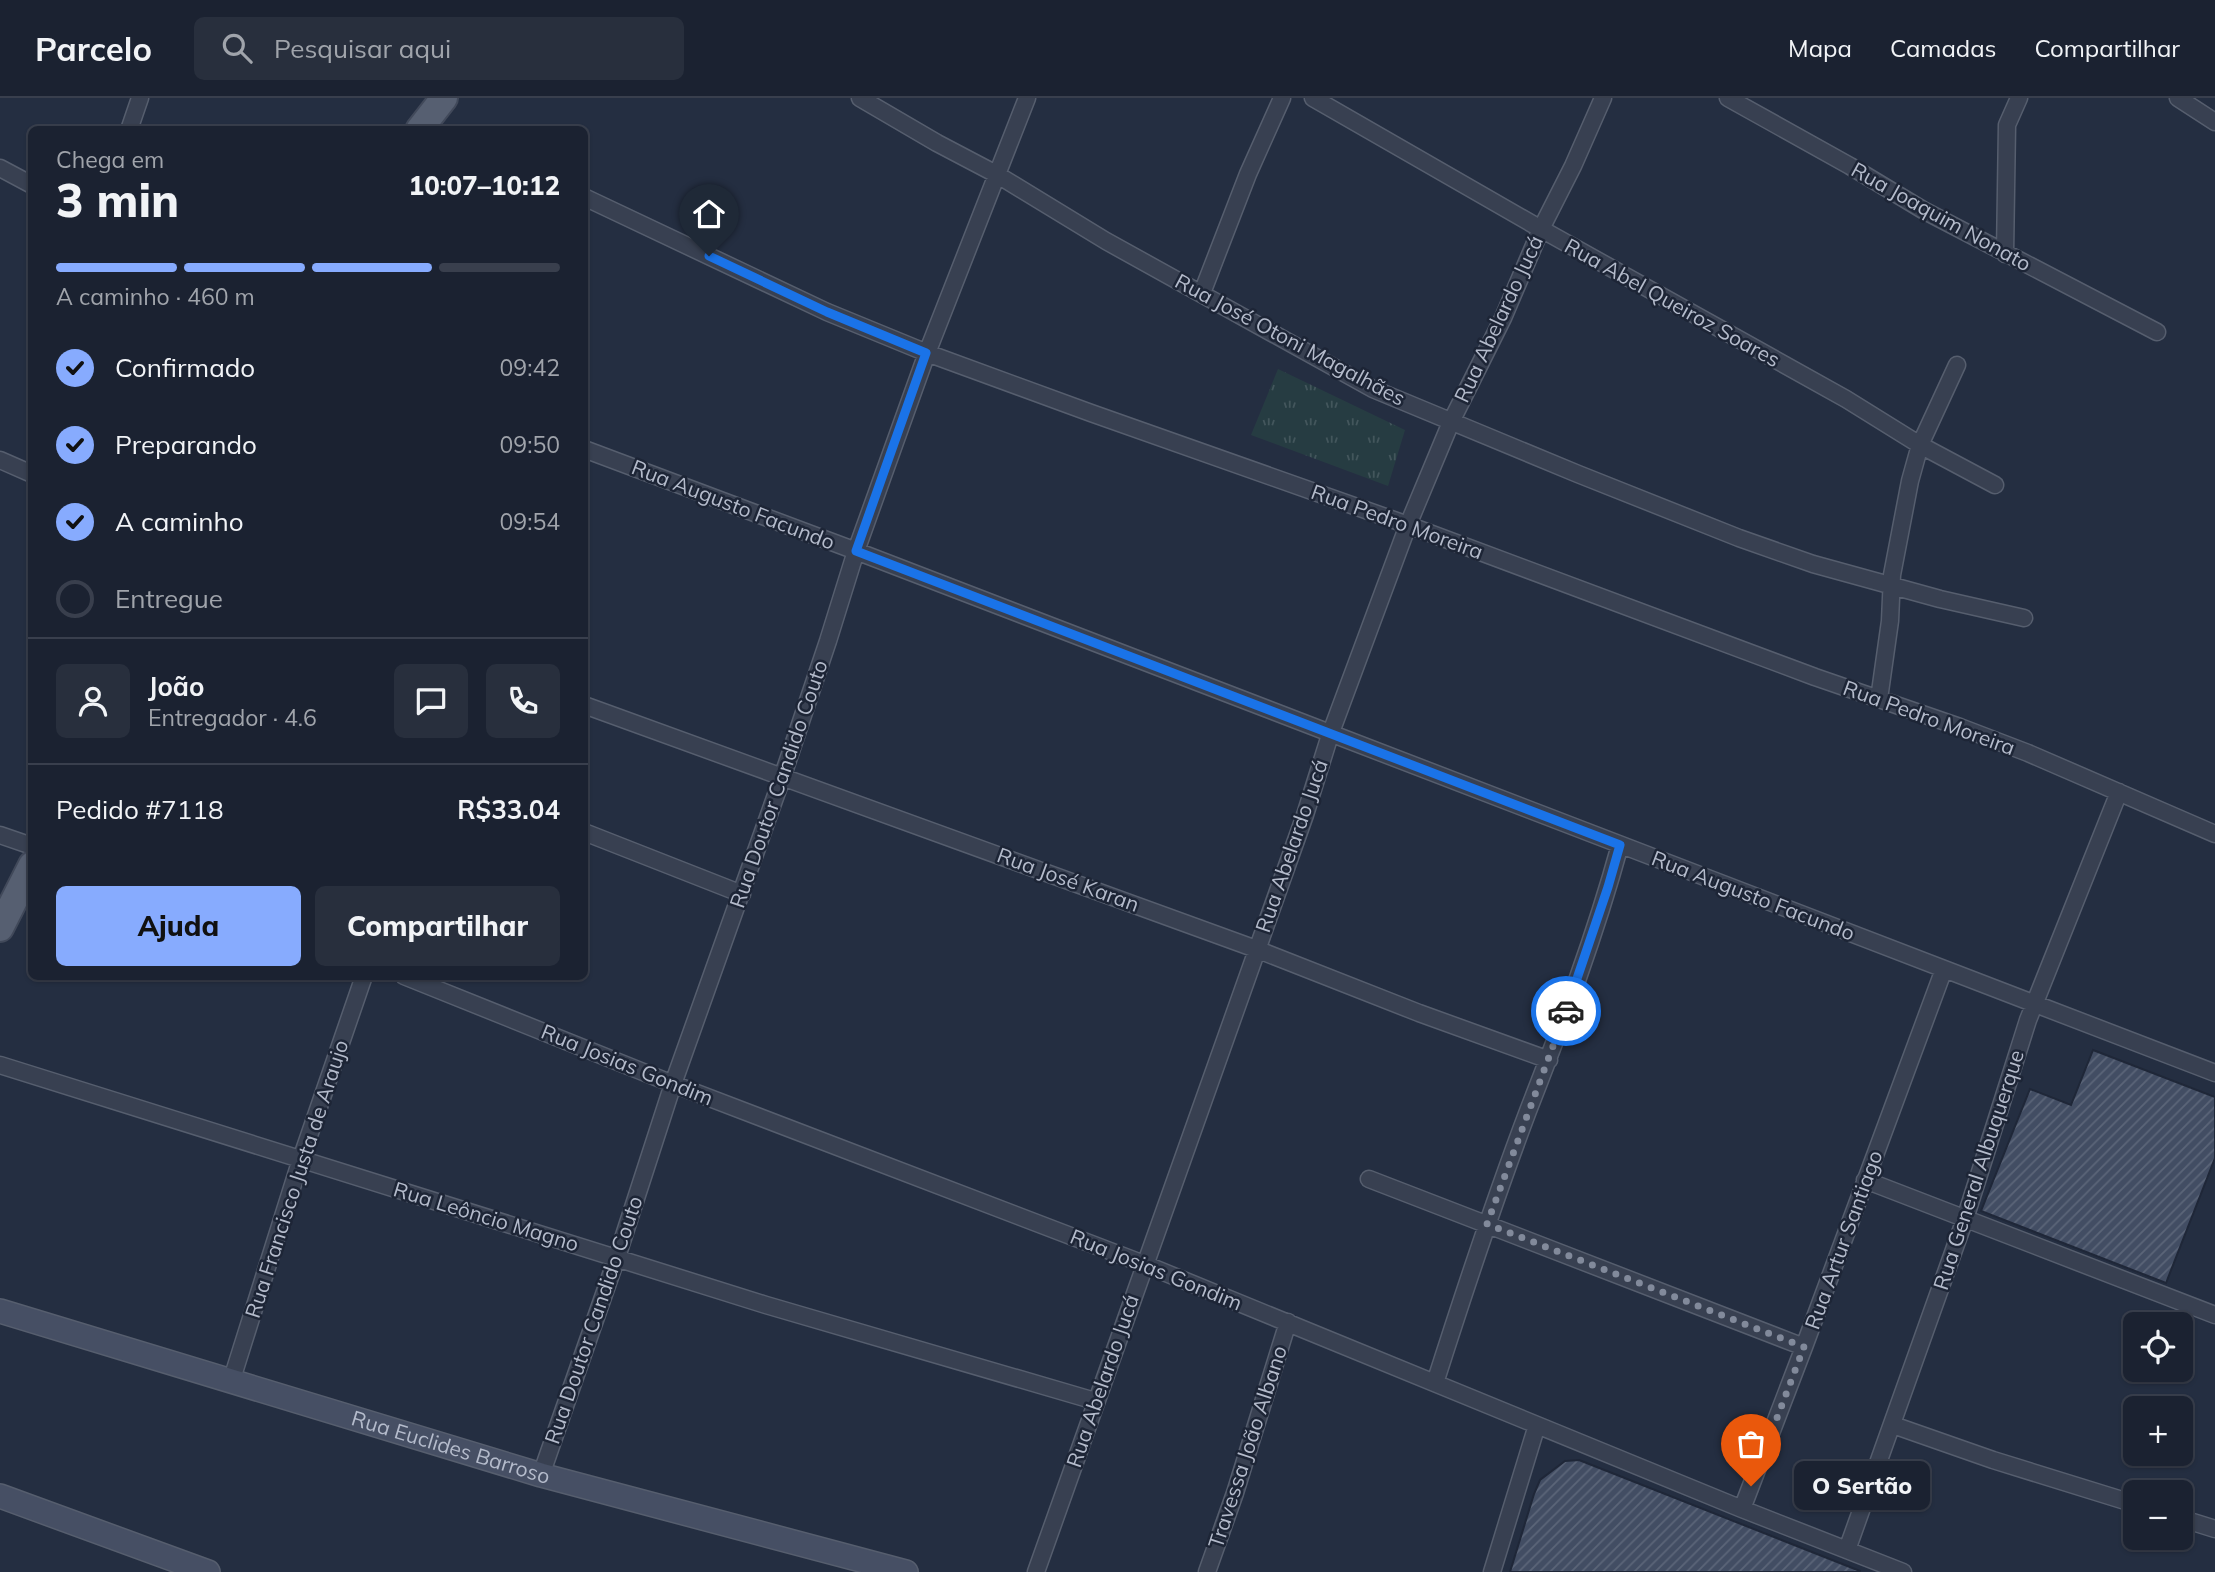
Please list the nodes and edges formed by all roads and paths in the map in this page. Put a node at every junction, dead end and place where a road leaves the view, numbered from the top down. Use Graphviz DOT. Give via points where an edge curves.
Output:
graph roads {
  1 [pos="140,98"];
  2 [pos="444,98"];
  3 [pos="860,98"];
  4 [pos="1027,98"];
  5 [pos="1282,98"];
  6 [pos="1313,98"];
  7 [pos="1603,98"];
  8 [pos="1728,98"];
  9 [pos="2019,98"];
  10 [pos="2178,98"];
  11 [pos="2215,122"];
  12 [pos="130,126"];
  13 [pos="430,126"];
  14 [pos="0,168"];
  15 [pos="996,174"];
  16 [pos="28,184"];
  17 [pos="588,198"];
  18 [pos="1541,229"];
  19 [pos="2005,254"];
  20 [pos="1202,293"];
  21 [pos="2157,332"];
  22 [pos="926,353"];
  23 [pos="1957,365"];
  24 [pos="1451,422"];
  25 [pos="1920,445"];
  26 [pos="588,450"];
  27 [pos="0,460"];
  28 [pos="28,472"];
  29 [pos="1995,485"];
  30 [pos="1408,525"];
  31 [pos="856,551"];
  32 [pos="1891,585"];
  33 [pos="2024,618"];
  34 [pos="1879,699"];
  35 [pos="588,706"];
  36 [pos="1330,735"];
  37 [pos="782,778"];
  38 [pos="2119,792"];
  39 [pos="588,834"];
  40 [pos="2215,834"];
  41 [pos="0,835"];
  42 [pos="28,845"];
  43 [pos="1620,845"];
  44 [pos="28,873"];
  45 [pos="741,894"];
  46 [pos="0,928"];
  47 [pos="1256,948"];
  48 [pos="1944,970"];
  49 [pos="363,980"];
  50 [pos="414,980"];
  51 [pos="2034,1003"];
  52 [pos="1549,1060"];
  53 [pos="0,1065"];
  54 [pos="2215,1073"];
  55 [pos="673,1084"];
  56 [pos="301,1159"];
  57 [pos="1369,1178"];
  58 [pos="1865,1180"];
  59 [pos="1965,1219"];
  60 [pos="1487,1224"];
  61 [pos="617,1257"];
  62 [pos="1144,1264"];
  63 [pos="0,1311"];
  64 [pos="2215,1315"];
  65 [pos="1288,1322"];
  66 [pos="1804,1347"];
  67 [pos="230,1382"];
  68 [pos="1435,1383"];
  69 [pos="1095,1401"];
  70 [pos="1537,1425"];
  71 [pos="1893,1425"];
  72 [pos="541,1475"];
  73 [pos="0,1496"];
  74 [pos="2123,1500"];
  75 [pos="1742,1509"];
  76 [pos="2193,1522"];
  77 [pos="2215,1529"];
  78 [pos="1847,1550"];
  79 [pos="208,1572"];
  80 [pos="906,1572"];
  81 [pos="1036,1572"];
  82 [pos="1207,1572"];
  83 [pos="1492,1572"];
  84 [pos="1903,1572"];
  1 -- 12 [label="street"];
  2 -- 13 [label="main road"];
  3 -- 15 [label="street, Rua José Otoni Magalhães"];
  4 -- 15 [label="street, Rua Doutor Candido Couto"];
  5 -- 20 [label="street"];
  6 -- 18 [label="street, Rua Abel Queiroz Soares"];
  7 -- 18 [label="street, Rua Abelardo Jucá"];
  8 -- 19 [label="street, Rua Joaquim Nonato"];
  9 -- 19 [label="street" via="2007,125"];
  10 -- 11 [label="street"];
  14 -- 16 [label="street"];
  15 -- 20 [label="street, Rua José Otoni Magalhães"];
  15 -- 22 [label="street, Rua Doutor Candido Couto"];
  17 -- 22 [label="street, Rua Pedro Moreira" via="827,312"];
  18 -- 24 [label="street, Rua Abelardo Jucá"];
  18 -- 25 [label="street, Rua Abel Queiroz Soares"];
  19 -- 21 [label="street, Rua Joaquim Nonato"];
  20 -- 24 [label="street, Rua José Otoni Magalhães" via="1373,389"];
  22 -- 30 [label="street, Rua Pedro Moreira"];
  22 -- 31 [label="street, Rua Doutor Candido Couto"];
  23 -- 25 [label="street"];
  24 -- 30 [label="street, Rua Abelardo Jucá"];
  24 -- 32 [label="street, Rua José Otoni Magalhães" via="1739,538"];
  25 -- 29 [label="street, Rua Abel Queiroz Soares"];
  25 -- 32 [label="street"];
  26 -- 31 [label="street, Rua Augusto Facundo"];
  27 -- 28 [label="street"];
  30 -- 34 [label="street, Rua Pedro Moreira"];
  30 -- 36 [label="street, Rua Abelardo Jucá"];
  31 -- 36 [label="street, Rua Augusto Facundo"];
  31 -- 37 [label="street, Rua Doutor Candido Couto"];
  32 -- 33 [label="street, Rua José Otoni Magalhães"];
  32 -- 34 [label="street"];
  34 -- 38 [label="street, Rua Pedro Moreira"];
  35 -- 37 [label="street, Rua José Karan"];
  36 -- 43 [label="street, Rua Augusto Facundo"];
  36 -- 47 [label="street, Rua Abelardo Jucá"];
  37 -- 45 [label="street, Rua Doutor Candido Couto"];
  37 -- 47 [label="street, Rua José Karan"];
  38 -- 40 [label="street, Rua Pedro Moreira"];
  38 -- 51 [label="street, Rua General Albuquerque"];
  39 -- 45 [label="street"];
  41 -- 42 [label="street"];
  43 -- 48 [label="street, Rua Augusto Facundo"];
  43 -- 52 [label="street"];
  44 -- 46 [label="main road"];
  45 -- 55 [label="street, Rua Doutor Candido Couto"];
  47 -- 52 [label="street, Rua José Karan"];
  47 -- 62 [label="street, Rua Abelardo Jucá"];
  48 -- 51 [label="street, Rua Augusto Facundo"];
  48 -- 58 [label="street, Rua Artur Santiago"];
  49 -- 56 [label="street, Rua Francisco Justa de Araujo"];
  50 -- 55 [label="street, Rua Josias Gondim"];
  51 -- 54 [label="street, Rua Augusto Facundo"];
  51 -- 59 [label="street, Rua General Albuquerque"];
  52 -- 60 [label="street"];
  53 -- 56 [label="street, Rua Leôncio Magno"];
  55 -- 61 [label="street, Rua Doutor Candido Couto"];
  55 -- 62 [label="street, Rua Josias Gondim"];
  56 -- 61 [label="street, Rua Leôncio Magno"];
  56 -- 67 [label="street, Rua Francisco Justa de Araujo"];
  57 -- 60 [label="street"];
  58 -- 59 [label="street"];
  58 -- 66 [label="street, Rua Artur Santiago"];
  59 -- 64 [label="street"];
  59 -- 71 [label="street, Rua General Albuquerque"];
  60 -- 66 [label="street"];
  60 -- 68 [label="street"];
  61 -- 69 [label="street, Rua Leôncio Magno"];
  61 -- 72 [label="street, Rua Doutor Candido Couto"];
  62 -- 65 [label="street, Rua Josias Gondim"];
  62 -- 69 [label="street, Rua Abelardo Jucá"];
  63 -- 67 [label="street, Rua Euclides Barroso"];
  65 -- 68 [label="street, Rua Josias Gondim"];
  65 -- 82 [label="street, Travessa João Albano"];
  66 -- 75 [label="street, Rua Artur Santiago"];
  67 -- 72 [label="street, Rua Euclides Barroso"];
  68 -- 70 [label="street, Rua Josias Gondim"];
  69 -- 81 [label="street, Rua Abelardo Jucá"];
  70 -- 75 [label="street, Rua Josias Gondim"];
  70 -- 83 [label="street"];
  71 -- 74 [label="street"];
  71 -- 78 [label="street, Rua General Albuquerque"];
  72 -- 80 [label="street, Rua Euclides Barroso"];
  73 -- 79 [label="street"];
  75 -- 78 [label="street, Rua Josias Gondim"];
  76 -- 77 [label="street"];
  78 -- 84 [label="street, Rua Josias Gondim"];
}
